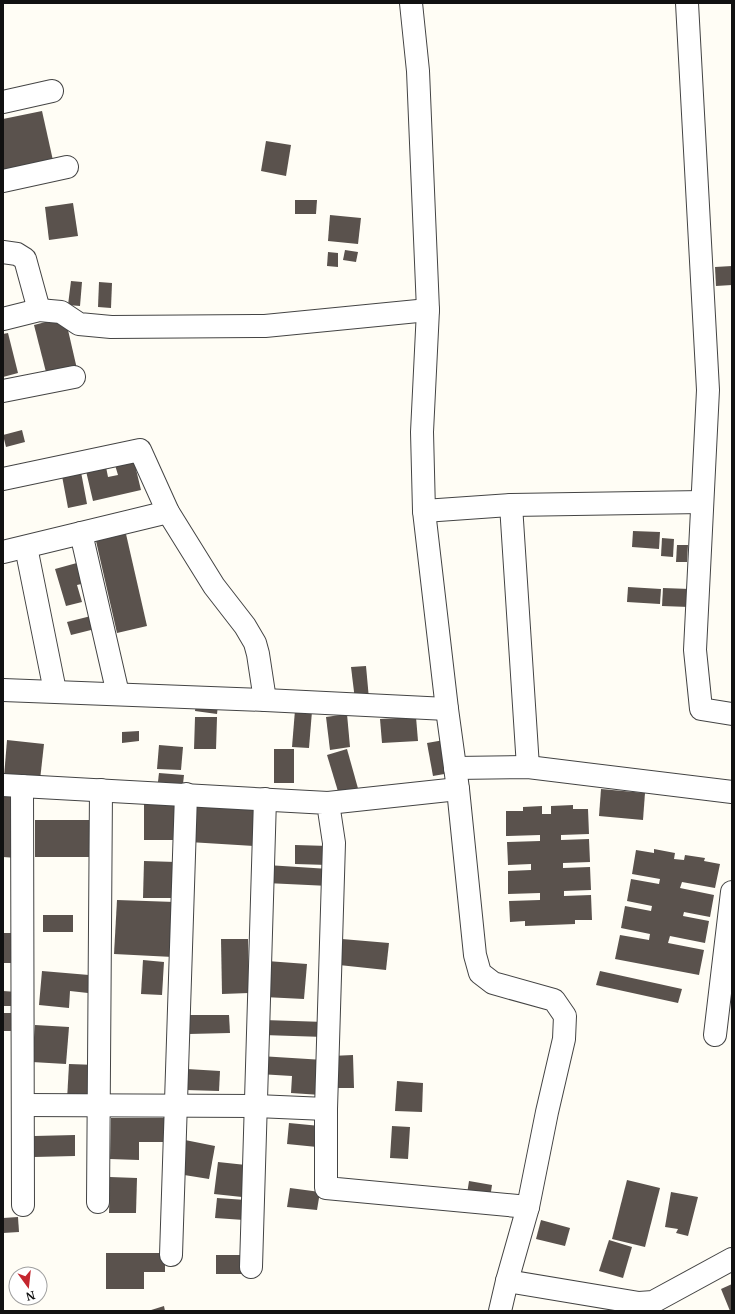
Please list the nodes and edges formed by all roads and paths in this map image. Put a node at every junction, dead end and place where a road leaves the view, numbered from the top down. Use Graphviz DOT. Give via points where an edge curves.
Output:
graph roads {
  1 [pos="411,3"];
  2 [pos="687,3"];
  3 [pos="52,91"];
  4 [pos="3,102"];
  5 [pos="67,167"];
  6 [pos="3,181"];
  7 [pos="3,252"];
  8 [pos="39,310"];
  9 [pos="428,310"];
  10 [pos="3,318"];
  11 [pos="74,377"];
  12 [pos="3,391"];
  13 [pos="3,478"];
  14 [pos="702,502"];
  15 [pos="511,505"];
  16 [pos="424,511"];
  17 [pos="168,512"];
  18 [pos="82,533"];
  19 [pos="26,547"];
  20 [pos="3,552"];
  21 [pos="3,690"];
  22 [pos="55,691"];
  23 [pos="118,694"];
  24 [pos="265,700"];
  25 [pos="447,708"];
  26 [pos="732,714"];
  27 [pos="528,767"];
  28 [pos="457,779"];
  29 [pos="13,786"];
  30 [pos="101,790"];
  31 [pos="732,792"];
  32 [pos="186,794"];
  33 [pos="265,799"];
  34 [pos="328,802"];
  35 [pos="732,892"];
  36 [pos="715,1035"];
  37 [pos="23,1105"];
  38 [pos="99,1105"];
  39 [pos="176,1105"];
  40 [pos="256,1106"];
  41 [pos="326,1109"];
  42 [pos="98,1202"];
  43 [pos="24,1205"];
  44 [pos="528,1207"];
  45 [pos="171,1255"];
  46 [pos="732,1259"];
  47 [pos="251,1267"];
  48 [pos="507,1281"];
  49 [pos="500,1311"];
  1 -- 9 [label="street" via="418,71"];
  2 -- 14 [label="street" via="708,390"];
  3 -- 4 [label="street"];
  5 -- 6 [label="street"];
  7 -- 8 [label="street" via="17,254 25,259"];
  8 -- 9 [label="street" via="61,312 79,324 111,327 265,326"];
  8 -- 10 [label="street"];
  9 -- 16 [label="street" via="422,432"];
  11 -- 12 [label="street"];
  13 -- 17 [label="street" via="140,450"];
  14 -- 15 [label="street"];
  14 -- 26 [label="street" via="695,650 701,709"];
  15 -- 16 [label="street"];
  15 -- 27 [label="street"];
  16 -- 25 [label="street"];
  17 -- 18 [label="street"];
  17 -- 24 [label="street" via="214,586 255,643"];
  18 -- 19 [label="street"];
  18 -- 23 [label="street"];
  19 -- 20 [label="street"];
  19 -- 22 [label="street"];
  21 -- 22 [label="street"];
  22 -- 23 [label="street"];
  23 -- 24 [label="street"];
  24 -- 25 [label="street"];
  25 -- 28 [label="street"];
  27 -- 28 [label="street"];
  27 -- 31 [label="street"];
  28 -- 34 [label="street"];
  28 -- 44 [label="street" via="475,955 480,973 493,983 554,1000 564,1016 564,1039"];
  29 -- 30 [label="street"];
  29 -- 37 [label="street"];
  30 -- 32 [label="street"];
  30 -- 38 [label="street"];
  32 -- 33 [label="street"];
  32 -- 39 [label="street"];
  33 -- 34 [label="street"];
  33 -- 40 [label="street"];
  34 -- 41 [label="street" via="334,843"];
  35 -- 36 [label="street"];
  37 -- 38 [label="street"];
  37 -- 43 [label="street"];
  38 -- 39 [label="street"];
  38 -- 42 [label="street"];
  39 -- 40 [label="street"];
  39 -- 45 [label="street"];
  40 -- 41 [label="street"];
  40 -- 47 [label="street"];
  41 -- 44 [label="street" via="326,1188"];
  44 -- 48 [label="street"];
  46 -- 48 [label="street" via="653,1302 646,1303"];
  48 -- 49 [label="street"];
}
